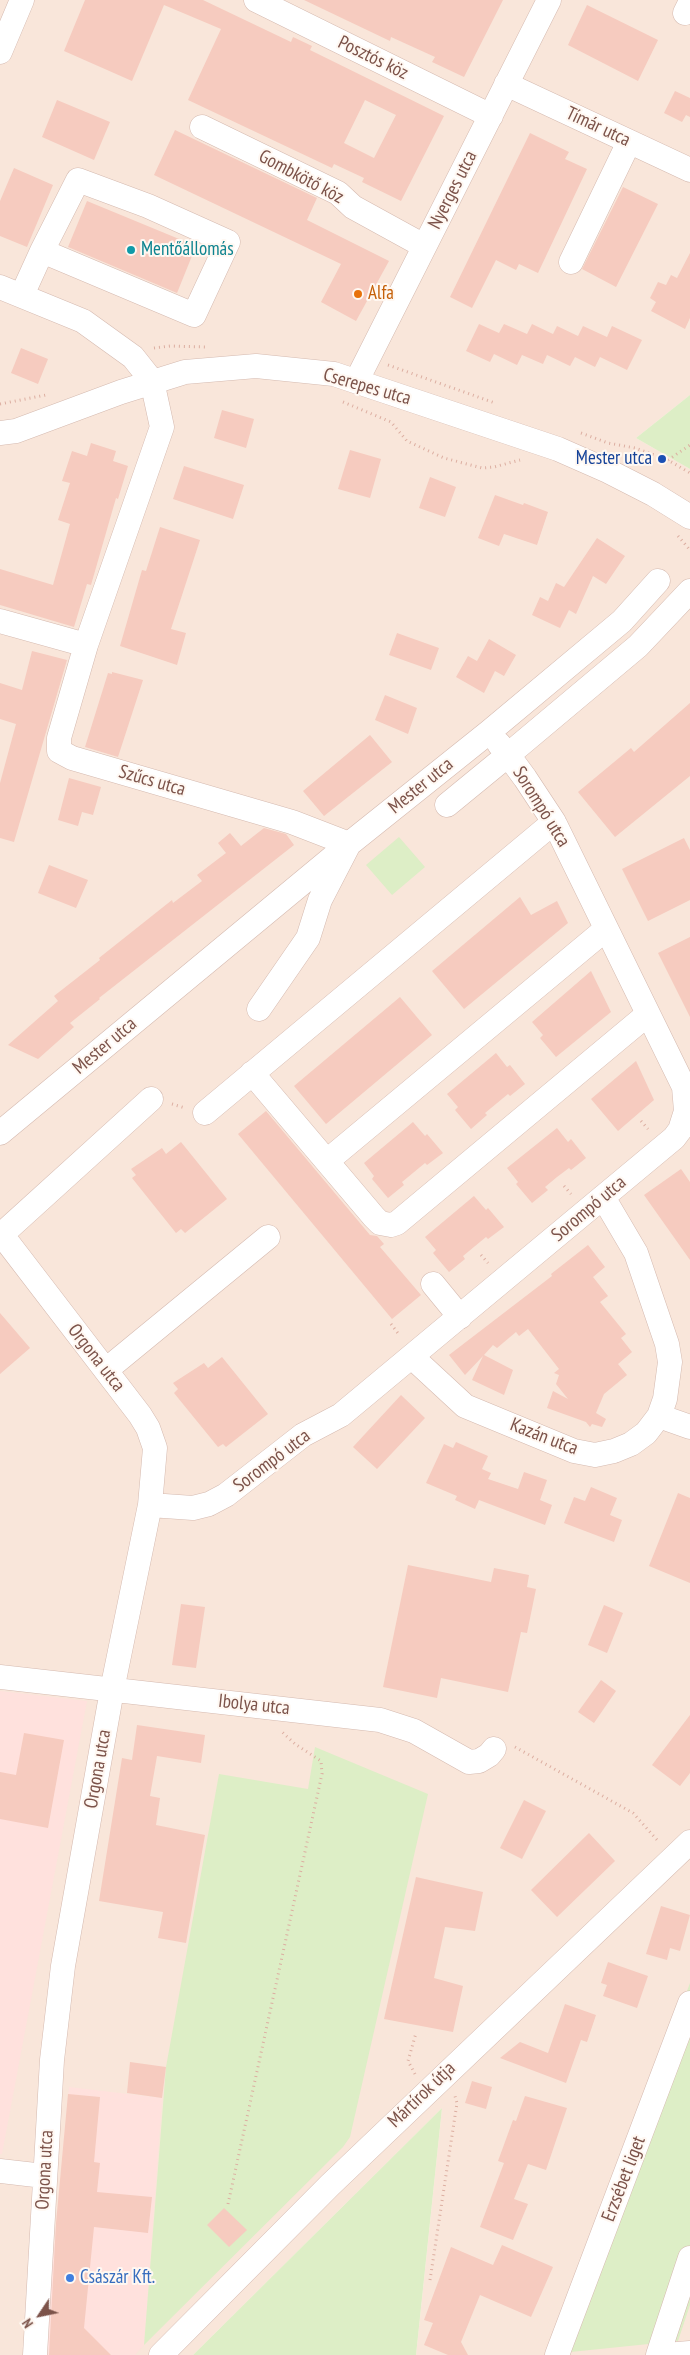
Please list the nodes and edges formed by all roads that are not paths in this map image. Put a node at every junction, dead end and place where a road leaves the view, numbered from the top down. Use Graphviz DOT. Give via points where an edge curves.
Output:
graph roads {
  1 [pos="22,0"];
  2 [pos="256,0"];
  3 [pos="549,0"];
  4 [pos="0,52"];
  5 [pos="506,84"];
  6 [pos="490,116"];
  7 [pos="202,127"];
  8 [pos="629,142"];
  9 [pos="690,170"];
  10 [pos="424,246"];
  11 [pos="42,251"];
  12 [pos="570,262"];
  13 [pos="0,287"];
  14 [pos="22,295"];
  15 [pos="358,380"];
  16 [pos="152,381"];
  17 [pos="0,433"];
  18 [pos="682,524"];
  19 [pos="658,581"];
  20 [pos="690,591"];
  21 [pos="0,621"];
  22 [pos="86,646"];
  23 [pos="489,732"];
  24 [pos="508,755"];
  25 [pos="447,805"];
  26 [pos="554,822"];
  27 [pos="349,844"];
  28 [pos="606,929"];
  29 [pos="259,1010"];
  30 [pos="648,1014"];
  31 [pos="252,1073"];
  32 [pos="151,1099"];
  33 [pos="205,1113"];
  34 [pos="0,1133"];
  35 [pos="327,1161"];
  36 [pos="603,1197"];
  37 [pos="1,1235"];
  38 [pos="268,1237"];
  39 [pos="433,1284"];
  40 [pos="460,1317"];
  41 [pos="412,1357"];
  42 [pos="106,1370"];
  43 [pos="660,1416"];
  44 [pos="690,1427"];
  45 [pos="150,1505"];
  46 [pos="0,1677"];
  47 [pos="112,1690"];
  48 [pos="494,1749"];
  49 [pos="690,1842"];
  50 [pos="690,2003"];
  51 [pos="0,2171"];
  52 [pos="44,2176"];
  53 [pos="690,2258"];
  54 [pos="690,2353"];
  55 [pos="35,2355"];
  56 [pos="161,2355"];
  57 [pos="557,2355"];
  58 [pos="658,2355"];
  59 [pos="666,2355"];
  1 -- 4 [label="street"];
  2 -- 6 [label="street, Posztós köz"];
  3 -- 5 [label="street, Nyerges utca"];
  5 -- 6 [label="street, Nyerges utca"];
  5 -- 8 [label="street, Tímár utca"];
  6 -- 10 [label="street, Nyerges utca"];
  7 -- 10 [label="street, Gombkötő köz" via="338,193 353,207"];
  8 -- 9 [label="street, Tímár utca"];
  8 -- 12 [label="street"];
  10 -- 15 [label="street, Nyerges utca"];
  11 -- 11 [label="street" via="194,315 228,242 148,206 78,180"];
  11 -- 14 [label="street"];
  13 -- 14 [label="street"];
  14 -- 16 [label="street" via="98,330 133,357"];
  15 -- 16 [label="street, Cserepes utca" via="334,374 256,366 185,372"];
  15 -- 18 [label="street, Cserepes utca" via="558,449 630,482"];
  16 -- 17 [label="street, Cserepes utca" via="16,431"];
  16 -- 22 [label="street, Szűcs utca" via="162,427"];
  19 -- 23 [label="street, Mester utca" via="622,621"];
  20 -- 24 [label="street" via="638,646"];
  21 -- 22 [label="street"];
  22 -- 27 [label="street, Szűcs utca" via="59,751 72,758 292,822"];
  23 -- 24 [label="street"];
  23 -- 27 [label="street, Mester utca"];
  24 -- 25 [label="street"];
  24 -- 26 [label="street, Sorompó utca"];
  26 -- 28 [label="street, Sorompó utca"];
  26 -- 31 [label="street"];
  27 -- 29 [label="street, Mester utca" via="320,900 308,938"];
  27 -- 34 [label="street, Mester utca"];
  28 -- 30 [label="street, Sorompó utca"];
  28 -- 35 [label="street"];
  30 -- 35 [label="street" via="397,1223 380,1222"];
  30 -- 36 [label="street, Sorompó utca" via="684,1087 684,1120 674,1138"];
  31 -- 33 [label="street"];
  31 -- 35 [label="street"];
  32 -- 37 [label="street"];
  36 -- 40 [label="street, Sorompó utca"];
  36 -- 43 [label="street, Kazán utca" via="636,1253 667,1344 669,1380"];
  37 -- 42 [label="street, Orgona utca"];
  38 -- 42 [label="street"];
  39 -- 40 [label="street"];
  40 -- 41 [label="street, Sorompó utca"];
  41 -- 43 [label="street, Kazán utca" via="465,1406 574,1451 595,1455 614,1451 646,1433"];
  41 -- 45 [label="street, Sorompó utca" via="349,1410 303,1435 226,1495 193,1508"];
  42 -- 45 [label="street, Orgona utca" via="140,1415 153,1439 155,1466"];
  43 -- 44 [label="street"];
  45 -- 47 [label="street, Orgona utca"];
  46 -- 47 [label="street, Ibolya utca"];
  47 -- 48 [label="street, Ibolya utca" via="380,1720 414,1731 469,1762 479,1761"];
  47 -- 52 [label="street, Orgona utca" via="63,1966"];
  49 -- 56 [label="street, Mártírok útja" via="448,2070"];
  50 -- 57 [label="street, Erzsébet liget"];
  51 -- 52 [label="street"];
  52 -- 55 [label="street, Orgona utca"];
  53 -- 58 [label="street"];
  54 -- 59 [label="street"];
}
